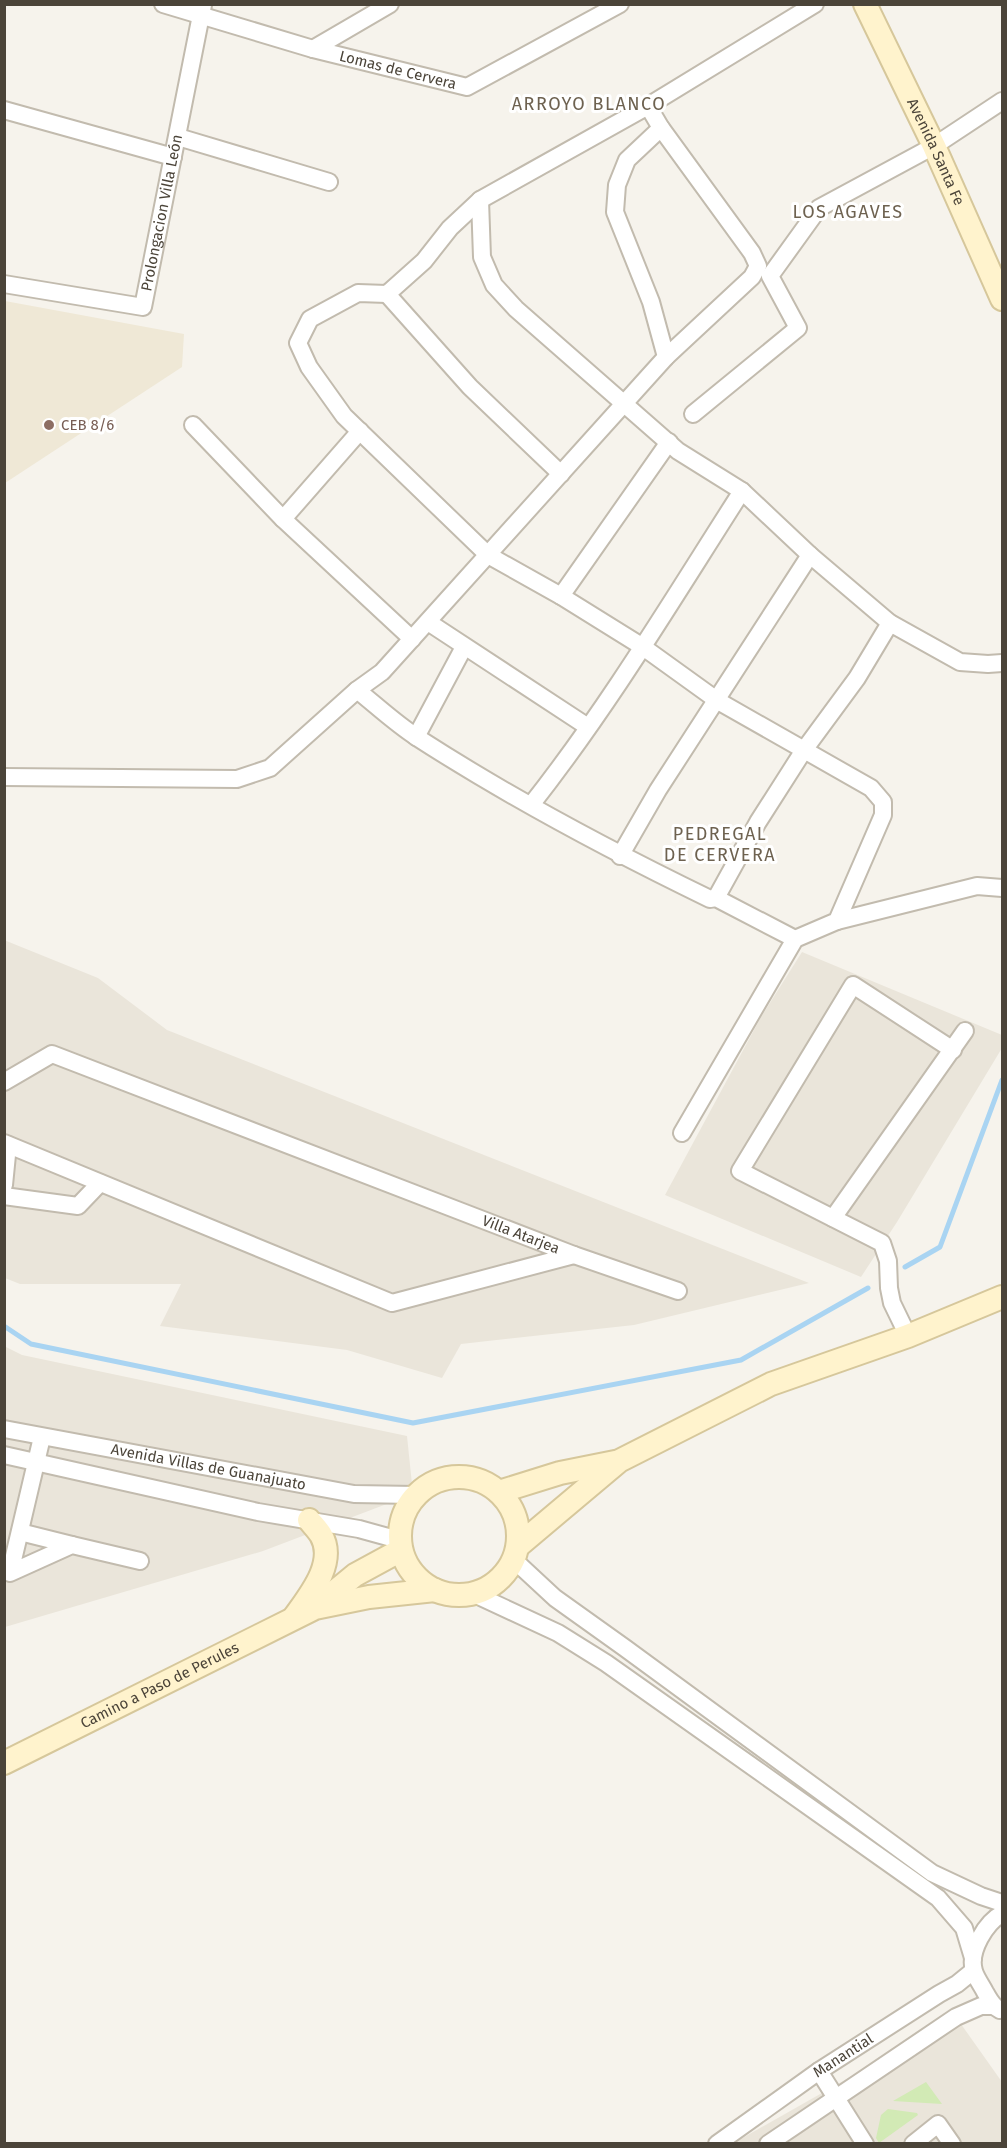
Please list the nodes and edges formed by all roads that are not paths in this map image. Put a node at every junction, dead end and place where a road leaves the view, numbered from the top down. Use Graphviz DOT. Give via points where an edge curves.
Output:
graph roads {
  1 [pos="163,4"];
  2 [pos="390,4"];
  3 [pos="620,4"];
  4 [pos="815,4"];
  5 [pos="866,4"];
  6 [pos="202,10"];
  7 [pos="313,49"];
  8 [pos="1002,101"];
  9 [pos="648,106"];
  10 [pos="4,110"];
  11 [pos="661,128"];
  12 [pos="178,137"];
  13 [pos="934,146"];
  14 [pos="173,157"];
  15 [pos="329,182"];
  16 [pos="480,200"];
  17 [pos="4,284"];
  18 [pos="387,294"];
  19 [pos="1002,299"];
  20 [pos="666,357"];
  21 [pos="624,403"];
  22 [pos="693,414"];
  23 [pos="193,425"];
  24 [pos="360,431"];
  25 [pos="669,442"];
  26 [pos="561,474"];
  27 [pos="742,491"];
  28 [pos="283,519"];
  29 [pos="488,555"];
  30 [pos="810,555"];
  31 [pos="561,596"];
  32 [pos="428,622"];
  33 [pos="890,623"];
  34 [pos="412,639"];
  35 [pos="464,647"];
  36 [pos="643,647"];
  37 [pos="1002,663"];
  38 [pos="357,690"];
  39 [pos="718,700"];
  40 [pos="588,727"];
  41 [pos="416,737"];
  42 [pos="804,750"];
  43 [pos="4,777"];
  44 [pos="531,805"];
  45 [pos="620,856"];
  46 [pos="1002,888"];
  47 [pos="716,898"];
  48 [pos="837,921"];
  49 [pos="795,939"];
  50 [pos="965,1031"];
  51 [pos="953,1050"];
  52 [pos="4,1082"];
  53 [pos="682,1133"];
  54 [pos="6,1144"];
  55 [pos="100,1183"];
  56 [pos="4,1185"];
  57 [pos="4,1196"];
  58 [pos="833,1218"];
  59 [pos="574,1255"];
  60 [pos="678,1291"];
  61 [pos="1002,1297"];
  62 [pos="908,1336"];
  63 [pos="4,1429"];
  64 [pos="42,1437"];
  65 [pos="4,1455"];
  66 [pos="619,1461"];
  67 [pos="38,1462"];
  68 [pos="500,1492"];
  69 [pos="415,1495"];
  70 [pos="309,1520"];
  71 [pos="20,1532"];
  72 [pos="72,1545"];
  73 [pos="400,1545"];
  74 [pos="515,1553"];
  75 [pos="140,1561"];
  76 [pos="435,1590"];
  77 [pos="472,1593"];
  78 [pos="305,1613"];
  79 [pos="4,1763"];
  80 [pos="1002,1903"];
  81 [pos="1002,1914"];
  82 [pos="973,1965"];
  83 [pos="998,2009"];
  84 [pos="819,2071"];
  85 [pos="835,2097"];
  86 [pos="726,2141"];
  87 [pos="768,2144"];
  88 [pos="865,2144"];
  89 [pos="913,2144"];
  90 [pos="952,2144"];
  1 -- 6 [label="street, Lomas de Cervera"];
  2 -- 7 [label="street"];
  3 -- 7 [label="street, Lomas de Cervera" via="466,87"];
  4 -- 9 [label="street"];
  5 -- 13 [label="street, Avenida Santa Fe"];
  6 -- 7 [label="street, Lomas de Cervera"];
  6 -- 12 [label="street, Prolongacion Villa León"];
  8 -- 13 [label="street"];
  9 -- 11 [label="street"];
  9 -- 16 [label="street"];
  10 -- 14 [label="street"];
  11 -- 20 [label="street" via="627,160 617,185 615,212 651,302"];
  11 -- 20 [label="street" via="758,266 752,277"];
  12 -- 14 [label="street, Prolongacion Villa León"];
  12 -- 15 [label="street"];
  13 -- 19 [label="street, Avenida Santa Fe"];
  13 -- 22 [label="street" via="819,208 770,276 798,328"];
  14 -- 17 [label="street, Prolongacion Villa León" via="143,307"];
  16 -- 18 [label="street" via="450,228 424,261"];
  16 -- 21 [label="street" via="482,257 494,285"];
  18 -- 24 [label="street" via="357,293 310,319 298,344 309,367 344,416"];
  18 -- 26 [label="street" via="470,387"];
  20 -- 21 [label="street"];
  21 -- 25 [label="street"];
  21 -- 26 [label="street"];
  23 -- 28 [label="street"];
  24 -- 28 [label="street"];
  24 -- 29 [label="street"];
  25 -- 27 [label="street"];
  25 -- 31 [label="street"];
  26 -- 29 [label="street"];
  27 -- 30 [label="street"];
  27 -- 36 [label="street"];
  28 -- 34 [label="street"];
  29 -- 31 [label="street"];
  29 -- 32 [label="street"];
  30 -- 33 [label="street"];
  30 -- 39 [label="street"];
  31 -- 36 [label="street"];
  32 -- 34 [label="street"];
  32 -- 35 [label="street"];
  33 -- 37 [label="street" via="960,662"];
  33 -- 42 [label="street" via="857,678"];
  34 -- 38 [label="street" via="382,672"];
  35 -- 40 [label="street"];
  35 -- 41 [label="street"];
  36 -- 39 [label="street"];
  36 -- 40 [label="street"];
  38 -- 41 [label="street"];
  38 -- 43 [label="street" via="270,768 237,779"];
  39 -- 42 [label="street"];
  39 -- 45 [label="street"];
  40 -- 44 [label="street"];
  41 -- 44 [label="street"];
  42 -- 47 [label="street"];
  42 -- 48 [label="street" via="871,788 883,802 883,815"];
  44 -- 45 [label="street"];
  45 -- 47 [label="street" via="710,899"];
  46 -- 48 [label="street" via="976,886"];
  47 -- 49 [label="street"];
  48 -- 49 [label="street"];
  49 -- 53 [label="street"];
  50 -- 51 [label="street"];
  51 -- 58 [label="street"];
  51 -- 58 [label="street" via="853,985 740,1171"];
  52 -- 59 [label="street, Villa Atarjea" via="52,1054"];
  54 -- 55 [label="street, Villa Atarjea"];
  54 -- 56 [label="street"];
  55 -- 57 [label="street" via="78,1206"];
  55 -- 59 [label="street, Villa Atarjea" via="392,1303"];
  58 -- 62 [label="street" via="882,1244 888,1261 892,1303"];
  59 -- 60 [label="street"];
  61 -- 62 [label="street"];
  62 -- 66 [label="street" via="771,1384"];
  63 -- 64 [label="street, Avenida Villas de Guanajuato"];
  64 -- 67 [label="street"];
  64 -- 69 [label="street, Avenida Villas de Guanajuato" via="354,1494"];
  65 -- 67 [label="street, Avenida Villas de Guanajuato"];
  66 -- 68 [label="street" via="560,1473"];
  66 -- 74 [label="street"];
  67 -- 70 [label="street, Avenida Villas de Guanajuato"];
  67 -- 71 [label="street"];
  68 -- 69 [label="street" via="465,1477 430,1484"];
  68 -- 74 [label="street" via="516,1523"];
  69 -- 73 [label="street" via="400,1524"];
  70 -- 73 [label="street, Avenida Villas de Guanajuato" via="359,1529"];
  70 -- 78 [label="street" via="322,1537 326,1562"];
  71 -- 72 [label="street"];
  71 -- 72 [label="street" via="10,1573"];
  72 -- 75 [label="street"];
  73 -- 76 [label="street" via="408,1567"];
  73 -- 78 [label="street, Camino a Paso de Perules"];
  74 -- 77 [label="street" via="503,1575 489,1587"];
  74 -- 80 [label="street" via="555,1598 573,1612 932,1873"];
  76 -- 77 [label="street" via="454,1595"];
  76 -- 78 [label="street, Camino a Paso de Perules" via="369,1597"];
  77 -- 82 [label="street" via="558,1633 606,1663 938,1898 964,1928"];
  78 -- 79 [label="street, Camino a Paso de Perules"];
  81 -- 82 [label="street" via="980,1935"];
  82 -- 83 [label="street"];
  82 -- 84 [label="street, Manantial" via="957,1984"];
  83 -- 85 [label="street" via="981,2006 956,2017"];
  84 -- 85 [label="street"];
  84 -- 86 [label="street, Manantial"];
  85 -- 87 [label="street"];
  85 -- 88 [label="street"];
  89 -- 90 [label="street" via="938,2124"];
}
